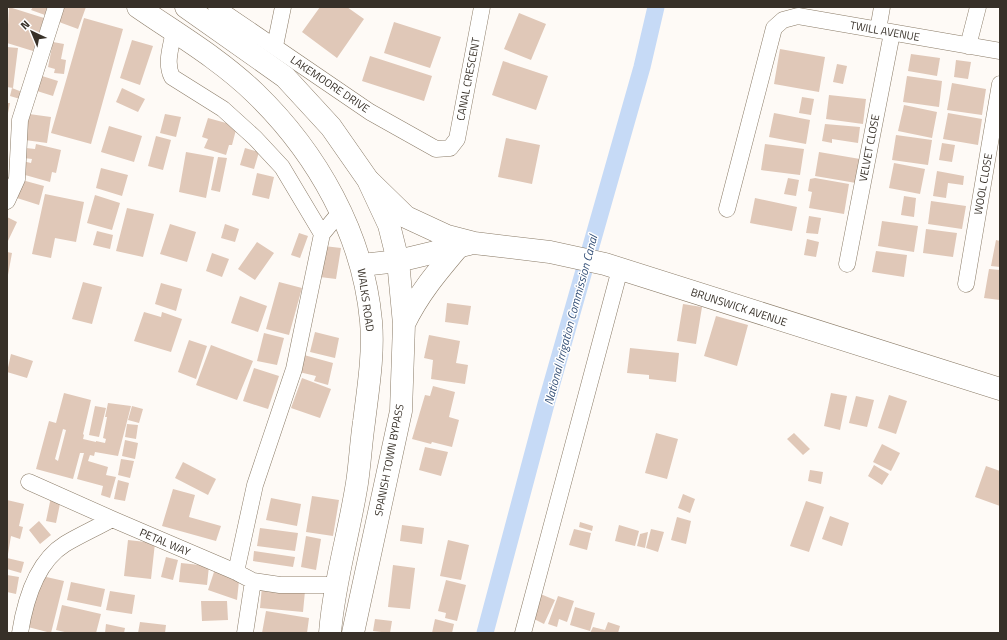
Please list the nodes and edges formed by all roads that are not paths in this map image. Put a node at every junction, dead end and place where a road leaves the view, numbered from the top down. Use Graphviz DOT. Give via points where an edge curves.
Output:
graph roads {
  1 [pos="56,7"];
  2 [pos="138,7"];
  3 [pos="186,7"];
  4 [pos="216,7"];
  5 [pos="283,7"];
  6 [pos="482,7"];
  7 [pos="882,7"];
  8 [pos="978,7"];
  9 [pos="174,31"];
  10 [pos="885,32"];
  11 [pos="274,46"];
  12 [pos="968,46"];
  13 [pos="1000,51"];
  14 [pos="1000,84"];
  15 [pos="450,148"];
  16 [pos="368,180"];
  17 [pos="7,201"];
  18 [pos="727,209"];
  19 [pos="340,211"];
  20 [pos="322,234"];
  21 [pos="467,244"];
  22 [pos="398,261"];
  23 [pos="847,264"];
  24 [pos="362,266"];
  25 [pos="612,267"];
  26 [pos="966,284"];
  27 [pos="404,324"];
  28 [pos="1000,389"];
  29 [pos="29,482"];
  30 [pos="112,520"];
  31 [pos="236,572"];
  32 [pos="253,581"];
  33 [pos="335,585"];
  34 [pos="20,633"];
  35 [pos="245,633"];
  36 [pos="330,633"];
  37 [pos="353,633"];
  38 [pos="523,633"];
  1 -- 17 [label="street" via="20,120 17,179"];
  2 -- 9 [label="main road, WALKS ROAD"];
  3 -- 16 [label="main road" via="285,77 331,127"];
  4 -- 11 [label="street, LAKEMOORE DRIVE"];
  5 -- 11 [label="street"];
  6 -- 15 [label="street, CANAL CRESCENT" via="457,139"];
  7 -- 10 [label="street, VELVET CLOSE"];
  8 -- 12 [label="street"];
  9 -- 19 [label="main road, WALKS ROAD" via="215,59 254,92 289,131 316,167"];
  9 -- 20 [label="street" via="168,60 168,70 172,77 223,109 255,138 282,167"];
  10 -- 12 [label="street, TWILL AVENUE"];
  10 -- 18 [label="street, TWILL AVENUE" via="798,16 783,20 774,28"];
  10 -- 23 [label="street, VELVET CLOSE"];
  11 -- 15 [label="street, LAKEMOORE DRIVE" via="370,112 436,149"];
  12 -- 13 [label="street, TWILL AVENUE"];
  14 -- 26 [label="street, WOOL CLOSE"];
  16 -- 21 [label="main road, BRUNSWICK AVENUE" via="406,217"];
  16 -- 22 [label="main road" via="389,225"];
  19 -- 20 [label="street"];
  19 -- 24 [label="main road, WALKS ROAD"];
  20 -- 31 [label="street" via="294,369 255,485"];
  21 -- 22 [label="main road, BRUNSWICK AVENUE"];
  21 -- 25 [label="main road, BRUNSWICK AVENUE" via="550,252"];
  21 -- 27 [label="main road" via="427,284"];
  22 -- 24 [label="main road, BRUNSWICK AVENUE"];
  22 -- 27 [label="main road, SPANISH TOWN BYPASS"];
  24 -- 33 [label="main road, WALKS ROAD" via="371,321 371,367 357,484"];
  25 -- 28 [label="main road, BRUNSWICK AVENUE"];
  25 -- 38 [label="street"];
  27 -- 37 [label="main road, SPANISH TOWN BYPASS" via="401,411"];
  29 -- 30 [label="street, PETAL WAY"];
  30 -- 31 [label="street, PETAL WAY"];
  30 -- 34 [label="street" via="63,545 47,561 32,583"];
  31 -- 32 [label="street, PETAL WAY"];
  32 -- 33 [label="street, PETAL WAY" via="280,585"];
  32 -- 35 [label="street"];
  33 -- 36 [label="main road, WALKS ROAD"];
}
